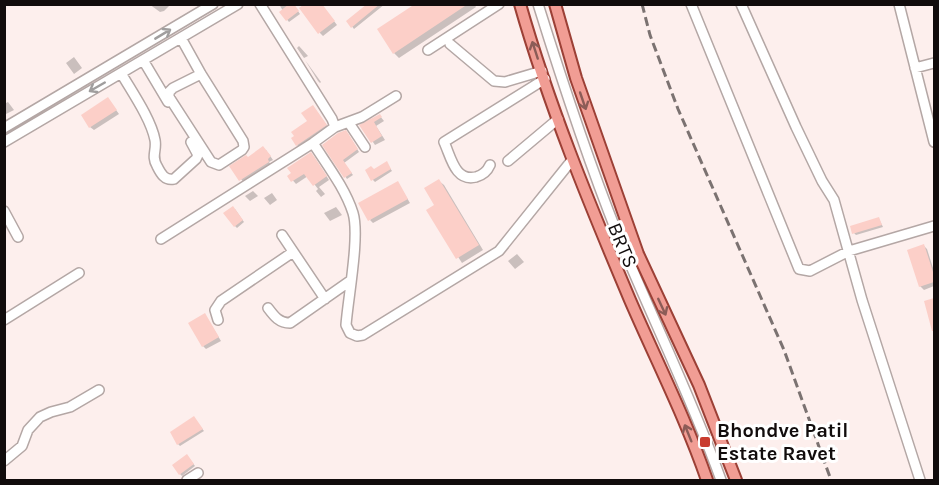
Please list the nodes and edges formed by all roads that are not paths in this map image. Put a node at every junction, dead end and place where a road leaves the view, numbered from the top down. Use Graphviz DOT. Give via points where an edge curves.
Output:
graph roads {
  1 [pos="238,4"];
  2 [pos="260,4"];
  3 [pos="499,4"];
  4 [pos="520,4"];
  5 [pos="538,4"];
  6 [pos="555,4"];
  7 [pos="691,4"];
  8 [pos="741,4"];
  9 [pos="899,4"];
  10 [pos="212,5"];
  11 [pos="181,38"];
  12 [pos="450,44"];
  13 [pos="429,50"];
  14 [pos="143,60"];
  15 [pos="934,63"];
  16 [pos="915,69"];
  17 [pos="121,73"];
  18 [pos="201,74"];
  19 [pos="544,75"];
  20 [pos="396,96"];
  21 [pos="558,119"];
  22 [pos="348,123"];
  23 [pos="335,127"];
  24 [pos="4,128"];
  25 [pos="4,142"];
  26 [pos="934,142"];
  27 [pos="313,143"];
  28 [pos="365,147"];
  29 [pos="572,160"];
  30 [pos="508,161"];
  31 [pos="490,165"];
  32 [pos="4,211"];
  33 [pos="934,226"];
  34 [pos="282,235"];
  35 [pos="18,237"];
  36 [pos="160,239"];
  37 [pos="849,251"];
  38 [pos="293,252"];
  39 [pos="79,273"];
  40 [pos="350,281"];
  41 [pos="325,299"];
  42 [pos="268,308"];
  43 [pos="4,320"];
  44 [pos="218,320"];
  45 [pos="99,390"];
  46 [pos="4,461"];
  47 [pos="198,474"];
  48 [pos="187,480"];
  49 [pos="707,480"];
  50 [pos="721,480"];
  51 [pos="736,480"];
  52 [pos="920,480"];
  1 -- 11 [label="street"];
  2 -- 23 [label="street"];
  3 -- 13 [label="street"];
  19 -- 4 [label="main road, one-way"];
  5 -- 50 [label="street, BRTS" via="617,233"];
  6 -- 51 [label="main road, one-way" via="576,78 638,254 699,385"];
  7 -- 37 [label="street" via="799,269 810,271"];
  8 -- 37 [label="street" via="796,127 834,200"];
  9 -- 16 [label="street"];
  24 -- 10 [label="street, one-way"];
  11 -- 14 [label="street"];
  11 -- 18 [label="street"];
  12 -- 19 [label="street" via="495,81"];
  14 -- 17 [label="street"];
  14 -- 17 [label="street" via="198,155 174,179 165,178 157,166 151,128"];
  15 -- 16 [label="street"];
  16 -- 26 [label="street"];
  17 -- 25 [label="street, one-way"];
  18 -- 18 [label="street" via="243,141 242,150 219,165 211,162 169,97 173,88"];
  19 -- 21 [label="main road"];
  19 -- 31 [label="street" via="444,142 462,176 481,176"];
  20 -- 22 [label="street"];
  21 -- 29 [label="main road"];
  21 -- 30 [label="street"];
  22 -- 23 [label="street"];
  22 -- 28 [label="street"];
  23 -- 27 [label="street"];
  27 -- 36 [label="street"];
  27 -- 40 [label="street" via="353,214"];
  29 -- 40 [label="street" via="499,251 363,335 350,333 346,325"];
  49 -- 29 [label="main road, one-way"];
  32 -- 35 [label="street"];
  33 -- 37 [label="street"];
  34 -- 38 [label="street"];
  37 -- 52 [label="street"];
  38 -- 41 [label="street"];
  38 -- 44 [label="street" via="220,301 214,310"];
  39 -- 43 [label="street"];
  40 -- 41 [label="street"];
  41 -- 42 [label="street" via="290,323 275,318"];
  45 -- 46 [label="street" via="70,407 40,417 28,430 22,447"];
  47 -- 48 [label="street"];
}
